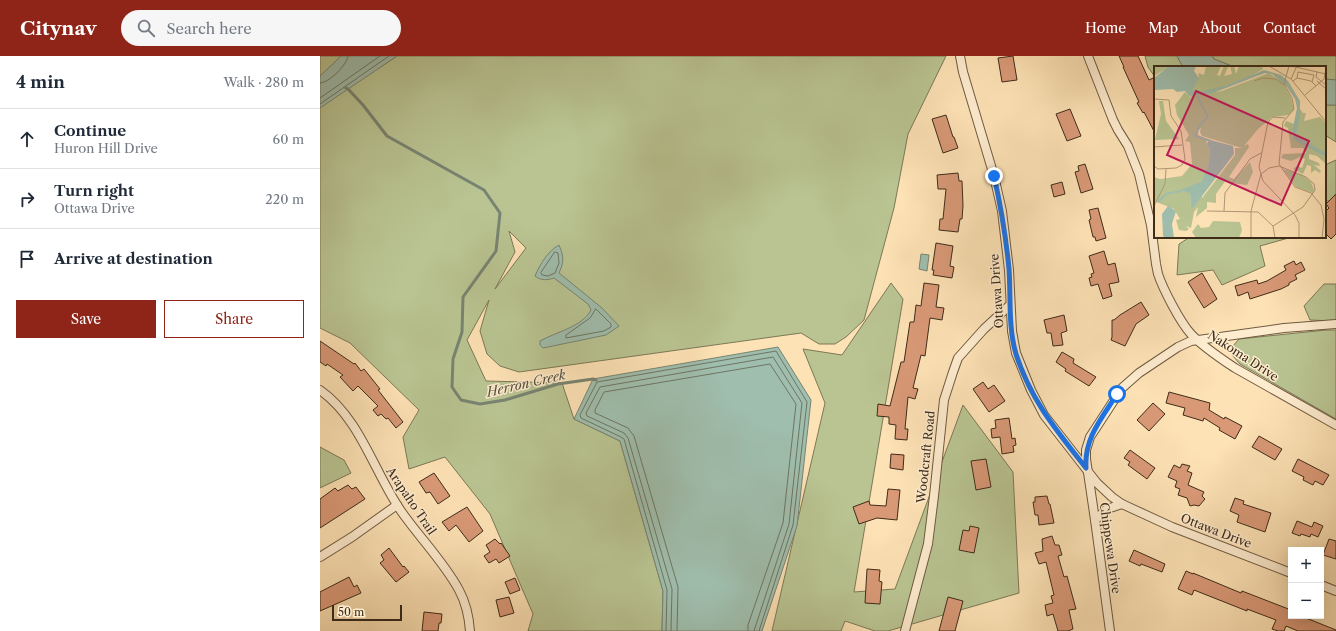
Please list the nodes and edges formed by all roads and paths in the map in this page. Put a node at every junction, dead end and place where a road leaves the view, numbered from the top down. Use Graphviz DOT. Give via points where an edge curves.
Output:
graph roads {
  1 [pos="960,56"];
  2 [pos="1088,56"];
  3 [pos="1010,305"];
  4 [pos="1336,324"];
  5 [pos="1197,339"];
  6 [pos="320,390"];
  7 [pos="1336,425"];
  8 [pos="1086,468"];
  9 [pos="1122,504"];
  10 [pos="397,505"];
  11 [pos="1095,520"];
  12 [pos="320,557"];
  13 [pos="1288,572"];
  14 [pos="1324,586"];
  15 [pos="1336,591"];
  16 [pos="470,631"];
  17 [pos="905,631"];
  18 [pos="1110,631"];
  1 -- 3 [label="street, Ottawa Drive" via="1002,211"];
  2 -- 5 [label="street, Nakoma Drive" via="1113,120 1136,166 1148,208 1161,284 1187,329"];
  3 -- 8 [label="street, Ottawa Drive" via="1016,353 1031,390 1044,414"];
  3 -- 17 [label="street, Woodcraft Road" via="958,358 948,385 944,400 928,544"];
  4 -- 5 [label="street, Chippewa Drive"];
  5 -- 7 [label="street, Nakoma Drive" via="1235,368"];
  5 -- 8 [label="street, Chippewa Drive" via="1178,347 1122,388 1090,437 1086,450"];
  6 -- 10 [label="street, Arapaho Trail" via="349,419"];
  8 -- 9 [label="street, Ottawa Drive" via="1104,490"];
  8 -- 11 [label="street, Chippewa Drive"];
  9 -- 11 [label="street" via="1107,509"];
  9 -- 13 [label="street, Ottawa Drive" via="1172,527"];
  10 -- 12 [label="street"];
  10 -- 16 [label="street, Arapaho Trail" via="460,591 467,610"];
  11 -- 18 [label="street, Chippewa Drive"];
  14 -- 15 [label="street"];
}
